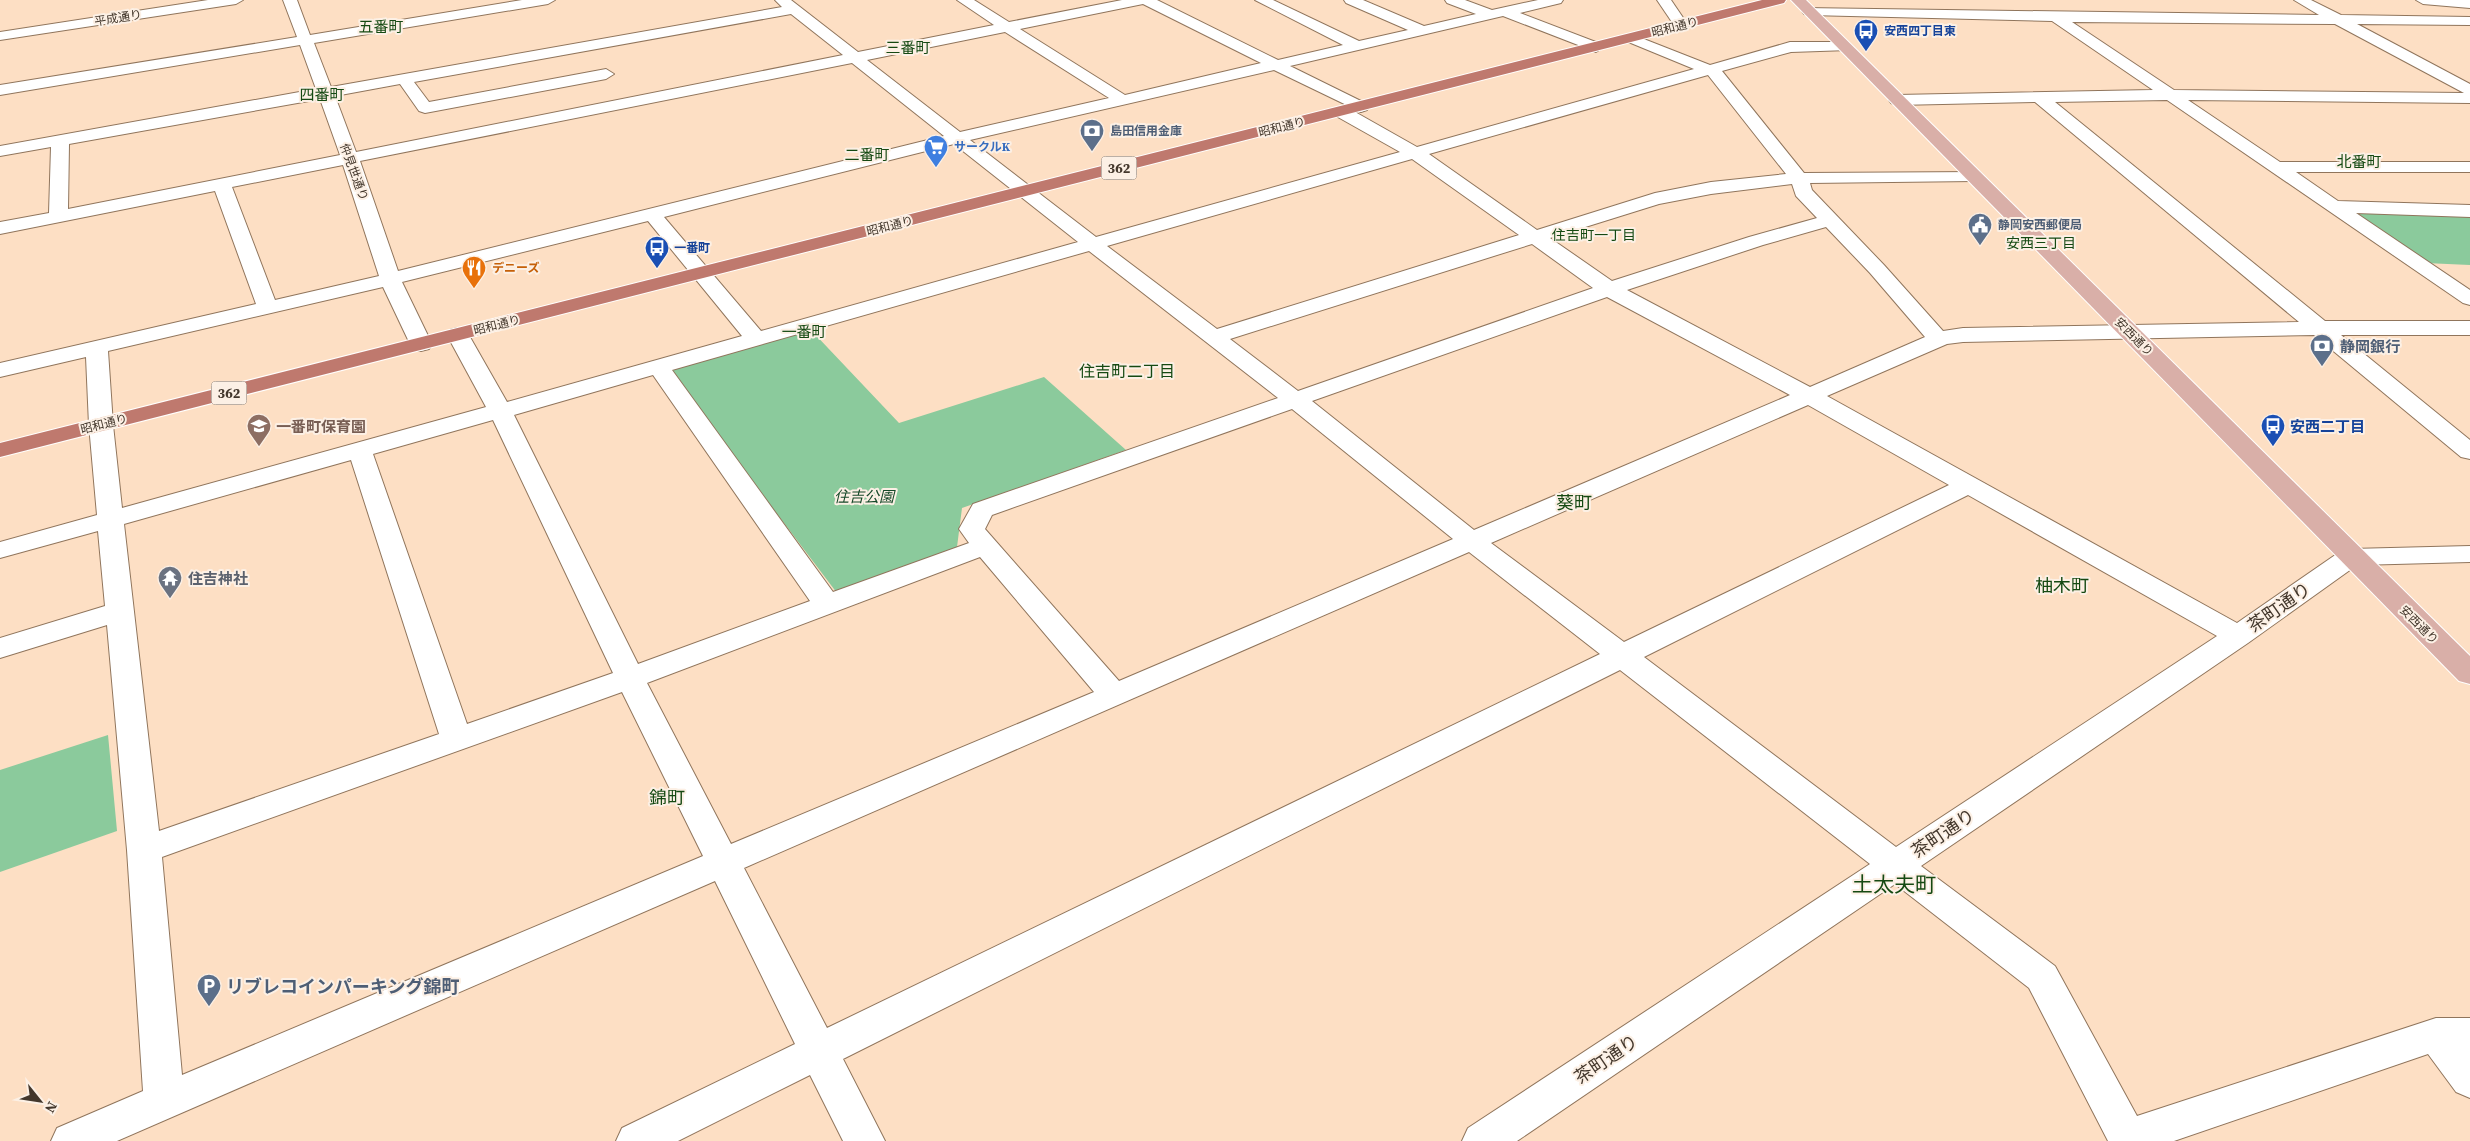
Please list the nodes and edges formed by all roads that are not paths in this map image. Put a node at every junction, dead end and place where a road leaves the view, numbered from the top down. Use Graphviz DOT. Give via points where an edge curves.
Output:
graph roads {
  1 [pos="236,0"];
  2 [pos="290,0"];
  3 [pos="548,0"];
  4 [pos="1144,0"];
  5 [pos="1262,0"];
  6 [pos="1351,0"];
  7 [pos="1452,0"];
  8 [pos="1556,0"];
  9 [pos="1664,0"];
  10 [pos="1779,0"];
  11 [pos="1919,0"];
  12 [pos="2301,0"];
  13 [pos="2423,0"];
  14 [pos="995,1"];
  15 [pos="968,3"];
  16 [pos="787,4"];
  17 [pos="2030,4"];
  18 [pos="2470,4"];
  19 [pos="1804,6"];
  20 [pos="1498,13"];
  21 [pos="1931,14"];
  22 [pos="2054,18"];
  23 [pos="2340,20"];
  24 [pos="2470,21"];
  25 [pos="1681,25"];
  26 [pos="1006,27"];
  27 [pos="1421,30"];
  28 [pos="0,36"];
  29 [pos="1631,38"];
  30 [pos="304,39"];
  31 [pos="582,46"];
  32 [pos="1358,46"];
  33 [pos="1596,47"];
  34 [pos="1844,47"];
  35 [pos="856,57"];
  36 [pos="1277,65"];
  37 [pos="1710,69"];
  38 [pos="606,74"];
  39 [pos="404,78"];
  40 [pos="0,90"];
  41 [pos="2470,90"];
  42 [pos="324,93"];
  43 [pos="2171,95"];
  44 [pos="2040,98"];
  45 [pos="2470,98"];
  46 [pos="1898,100"];
  47 [pos="1124,101"];
  48 [pos="630,102"];
  49 [pos="1351,109"];
  50 [pos="958,138"];
  51 [pos="60,140"];
  52 [pos="0,151"];
  53 [pos="1415,153"];
  54 [pos="350,158"];
  55 [pos="2275,167"];
  56 [pos="2470,167"];
  57 [pos="1974,176"];
  58 [pos="1799,178"];
  59 [pos="222,184"];
  60 [pos="1025,192"];
  61 [pos="2331,206"];
  62 [pos="2470,211"];
  63 [pos="651,213"];
  64 [pos="58,216"];
  65 [pos="1830,220"];
  66 [pos="0,228"];
  67 [pos="1534,236"];
  68 [pos="1093,243"];
  69 [pos="702,273"];
  70 [pos="391,279"];
  71 [pos="1609,290"];
  72 [pos="2470,299"];
  73 [pos="268,308"];
  74 [pos="2316,328"];
  75 [pos="2470,328"];
  76 [pos="2130,332"];
  77 [pos="458,335"];
  78 [pos="1215,337"];
  79 [pos="756,339"];
  80 [pos="1938,339"];
  81 [pos="421,344"];
  82 [pos="97,348"];
  83 [pos="658,366"];
  84 [pos="0,370"];
  85 [pos="1808,395"];
  86 [pos="1297,401"];
  87 [pos="500,411"];
  88 [pos="102,425"];
  89 [pos="0,450"];
  90 [pos="360,451"];
  91 [pos="2470,452"];
  92 [pos="1969,485"];
  93 [pos="111,519"];
  94 [pos="1472,541"];
  95 [pos="985,546"];
  96 [pos="0,550"];
  97 [pos="2470,554"];
  98 [pos="2351,556"];
  99 [pos="827,604"];
  100 [pos="120,611"];
  101 [pos="2238,636"];
  102 [pos="0,648"];
  103 [pos="1623,657"];
  104 [pos="2470,674"];
  105 [pos="630,678"];
  106 [pos="1114,696"];
  107 [pos="456,738"];
  108 [pos="144,850"];
  109 [pos="723,863"];
  110 [pos="1894,866"];
  111 [pos="2453,1035"];
  112 [pos="819,1051"];
  113 [pos="2470,1080"];
  114 [pos="164,1100"];
  115 [pos="2128,1140"];
  116 [pos="72,1141"];
  117 [pos="637,1141"];
  118 [pos="864,1141"];
  119 [pos="1483,1141"];
  1 -- 28 [label="street, 平成通り"];
  2 -- 30 [label="street, 仲見世通り"];
  3 -- 30 [label="street"];
  4 -- 26 [label="street"];
  4 -- 36 [label="street"];
  5 -- 32 [label="street"];
  6 -- 27 [label="street"];
  7 -- 20 [label="street"];
  8 -- 20 [label="street"];
  9 -- 25 [label="street"];
  10 -- 25 [label="highway, 昭和通り / 362"];
  11 -- 21 [label="street"];
  12 -- 23 [label="street"];
  13 -- 18 [label="street"];
  14 -- 15 [label="street"];
  15 -- 26 [label="street"];
  16 -- 31 [label="street"];
  16 -- 35 [label="street"];
  17 -- 22 [label="street"];
  19 -- 21 [label="street"];
  19 -- 34 [label="main road, 安西通り"];
  20 -- 27 [label="street"];
  20 -- 33 [label="street"];
  21 -- 22 [label="street"];
  22 -- 23 [label="street"];
  22 -- 43 [label="street"];
  23 -- 24 [label="street"];
  23 -- 41 [label="street"];
  25 -- 29 [label="highway, 昭和通り / 362"];
  26 -- 35 [label="street"];
  26 -- 47 [label="street"];
  27 -- 32 [label="street"];
  29 -- 33 [label="highway, 昭和通り / 362"];
  29 -- 37 [label="street"];
  30 -- 40 [label="street"];
  30 -- 42 [label="street, 仲見世通り"];
  31 -- 38 [label="street"];
  31 -- 39 [label="street"];
  32 -- 36 [label="street"];
  33 -- 49 [label="highway, 昭和通り / 362"];
  34 -- 37 [label="street" via="1790,47"];
  34 -- 46 [label="main road, 安西通り"];
  35 -- 48 [label="street"];
  35 -- 50 [label="street"];
  36 -- 47 [label="street"];
  36 -- 49 [label="street"];
  37 -- 53 [label="street"];
  37 -- 58 [label="street"];
  38 -- 39 [label="street" via="425,108"];
  38 -- 48 [label="street"];
  39 -- 42 [label="street"];
  42 -- 51 [label="street"];
  42 -- 54 [label="street, 仲見世通り"];
  43 -- 44 [label="street"];
  43 -- 45 [label="street"];
  43 -- 55 [label="street"];
  44 -- 46 [label="street"];
  44 -- 74 [label="street"];
  46 -- 57 [label="main road, 安西通り"];
  47 -- 50 [label="street"];
  48 -- 54 [label="street"];
  49 -- 53 [label="street"];
  49 -- 60 [label="highway, 昭和通り / 362"];
  50 -- 60 [label="street"];
  50 -- 63 [label="street"];
  51 -- 52 [label="street"];
  51 -- 64 [label="street"];
  53 -- 67 [label="street"];
  53 -- 68 [label="street"];
  54 -- 59 [label="street"];
  54 -- 70 [label="street, 仲見世通り"];
  55 -- 56 [label="street"];
  55 -- 61 [label="street"];
  57 -- 58 [label="street"];
  57 -- 76 [label="main road, 安西通り"];
  58 -- 65 [label="street" via="1803,192"];
  58 -- 67 [label="street" via="1711,188 1655,199"];
  59 -- 64 [label="street"];
  59 -- 73 [label="street"];
  60 -- 68 [label="street"];
  60 -- 69 [label="highway, 昭和通り / 362"];
  61 -- 62 [label="street"];
  61 -- 72 [label="street"];
  63 -- 69 [label="street"];
  63 -- 70 [label="street"];
  64 -- 66 [label="street"];
  65 -- 71 [label="street"];
  65 -- 80 [label="street"];
  67 -- 71 [label="street"];
  67 -- 78 [label="street"];
  68 -- 78 [label="street"];
  68 -- 79 [label="street"];
  69 -- 77 [label="highway, 昭和通り / 362"];
  69 -- 79 [label="street"];
  70 -- 73 [label="street"];
  70 -- 81 [label="street, 仲見世通り"];
  71 -- 85 [label="street"];
  71 -- 86 [label="street"];
  73 -- 82 [label="street"];
  74 -- 75 [label="street"];
  74 -- 76 [label="street"];
  74 -- 91 [label="street"];
  76 -- 80 [label="street" via="1963,335"];
  76 -- 98 [label="main road, 安西通り"];
  77 -- 81 [label="highway, 昭和通り / 362"];
  77 -- 87 [label="street"];
  78 -- 86 [label="street"];
  79 -- 83 [label="street"];
  80 -- 85 [label="street"];
  81 -- 88 [label="highway, 昭和通り / 362"];
  82 -- 84 [label="street"];
  82 -- 88 [label="street"];
  83 -- 87 [label="street"];
  83 -- 99 [label="street"];
  85 -- 92 [label="street"];
  85 -- 94 [label="street"];
  86 -- 94 [label="street"];
  86 -- 95 [label="street" via="982,510 972,528"];
  87 -- 90 [label="street"];
  87 -- 105 [label="street"];
  88 -- 89 [label="highway, 昭和通り / 362"];
  88 -- 93 [label="street"];
  90 -- 93 [label="street"];
  90 -- 107 [label="street"];
  92 -- 101 [label="street"];
  92 -- 103 [label="street"];
  93 -- 96 [label="street"];
  93 -- 100 [label="street"];
  94 -- 103 [label="street"];
  94 -- 106 [label="street"];
  95 -- 99 [label="street"];
  95 -- 106 [label="street"];
  97 -- 98 [label="street"];
  98 -- 101 [label="street, 茶町通り"];
  98 -- 104 [label="main road, 安西通り"];
  99 -- 105 [label="street"];
  100 -- 102 [label="street"];
  100 -- 108 [label="street"];
  101 -- 110 [label="street, 茶町通り"];
  103 -- 110 [label="street"];
  103 -- 112 [label="street"];
  105 -- 107 [label="street"];
  105 -- 109 [label="street"];
  106 -- 109 [label="street"];
  107 -- 108 [label="street"];
  108 -- 114 [label="street"];
  109 -- 112 [label="street"];
  109 -- 114 [label="street"];
  110 -- 115 [label="street" via="2042,977"];
  110 -- 119 [label="street, 茶町通り"];
  111 -- 113 [label="street"];
  111 -- 115 [label="street"];
  112 -- 117 [label="street"];
  112 -- 118 [label="street"];
  114 -- 116 [label="street"];
}
